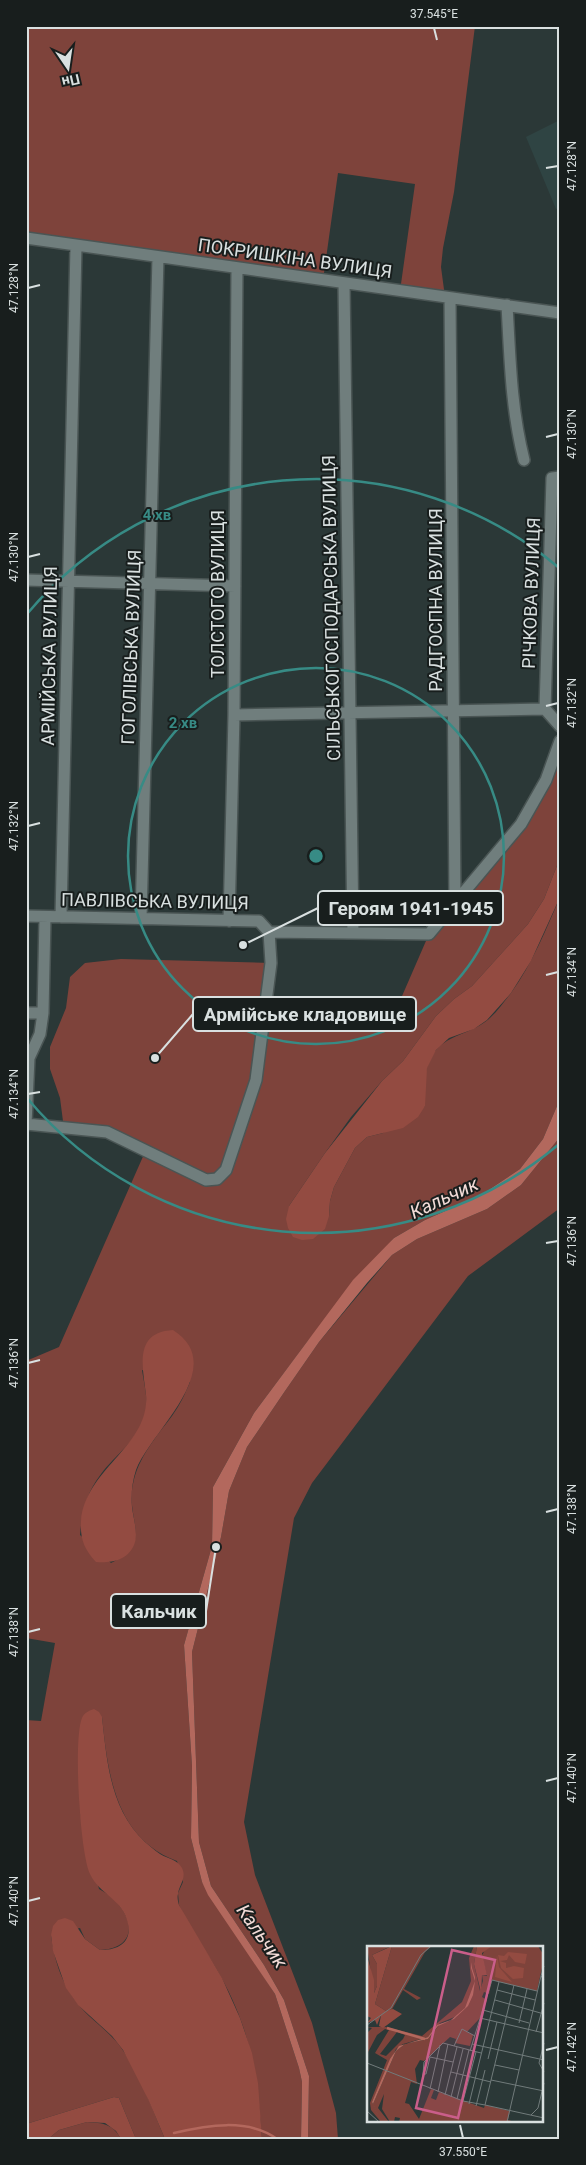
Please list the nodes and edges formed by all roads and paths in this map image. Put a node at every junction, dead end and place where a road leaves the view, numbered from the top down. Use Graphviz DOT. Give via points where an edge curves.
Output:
graph roads {
  1 [pos="26,238"];
  2 [pos="76,246"];
  3 [pos="158,257"];
  4 [pos="237,268"];
  5 [pos="344,283"];
  6 [pos="450,298"];
  7 [pos="507,305"];
  8 [pos="560,313"];
  9 [pos="524,460"];
  10 [pos="556,477"];
  11 [pos="26,580"];
  12 [pos="68,581"];
  13 [pos="151,583"];
  14 [pos="235,586"];
  15 [pos="545,710"];
  16 [pos="454,711"];
  17 [pos="350,713"];
  18 [pos="234,715"];
  19 [pos="560,726"];
  20 [pos="560,741"];
  21 [pos="455,903"];
  22 [pos="26,916"];
  23 [pos="45,917"];
  24 [pos="61,917"];
  25 [pos="141,919"];
  26 [pos="230,920"];
  27 [pos="269,932"];
  28 [pos="354,933"];
  29 [pos="26,1013"];
  30 [pos="43,1013"];
  31 [pos="26,1124"];
  1 -- 2 [label="street, ПОКРИШКІНА ВУЛИЦЯ"];
  2 -- 3 [label="street, ПОКРИШКІНА ВУЛИЦЯ"];
  2 -- 12 [label="street, АРМІЙСЬКА ВУЛИЦЯ"];
  3 -- 4 [label="street, ПОКРИШКІНА ВУЛИЦЯ"];
  3 -- 13 [label="street, ГОГОЛІВСЬКА ВУЛИЦЯ"];
  4 -- 5 [label="street, ПОКРИШКІНА ВУЛИЦЯ"];
  4 -- 14 [label="street, ТОЛСТОГО ВУЛИЦЯ"];
  5 -- 6 [label="street, ПОКРИШКІНА ВУЛИЦЯ"];
  5 -- 17 [label="street, СІЛЬСЬКОГОСПОДАРСЬКА ВУЛИЦЯ"];
  6 -- 7 [label="street, ПОКРИШКІНА ВУЛИЦЯ"];
  6 -- 16 [label="street, РАДГОСПНА ВУЛИЦЯ"];
  7 -- 8 [label="street, ПОКРИШКІНА ВУЛИЦЯ"];
  7 -- 9 [label="street" via="512,397"];
  10 -- 15 [label="street, РІЧКОВА ВУЛИЦЯ"];
  11 -- 12 [label="street"];
  12 -- 13 [label="street"];
  12 -- 24 [label="street, АРМІЙСЬКА ВУЛИЦЯ"];
  13 -- 14 [label="street"];
  13 -- 25 [label="street, ГОГОЛІВСЬКА ВУЛИЦЯ"];
  14 -- 18 [label="street, ТОЛСТОГО ВУЛИЦЯ"];
  15 -- 16 [label="street"];
  15 -- 19 [label="street"];
  16 -- 17 [label="street"];
  16 -- 21 [label="street, РАДГОСПНА ВУЛИЦЯ"];
  17 -- 18 [label="street"];
  17 -- 28 [label="street, СІЛЬСЬКОГОСПОДАРСЬКА ВУЛИЦЯ"];
  18 -- 26 [label="street, ТОЛСТОГО ВУЛИЦЯ"];
  20 -- 21 [label="street" via="546,780 521,824"];
  21 -- 28 [label="street, ПАВЛІВСЬКА ВУЛИЦЯ" via="429,934"];
  22 -- 23 [label="street, ПАВЛІВСЬКА ВУЛИЦЯ"];
  23 -- 24 [label="street, ПАВЛІВСЬКА ВУЛИЦЯ"];
  23 -- 30 [label="street"];
  24 -- 25 [label="street, ПАВЛІВСЬКА ВУЛИЦЯ"];
  25 -- 26 [label="street, ПАВЛІВСЬКА ВУЛИЦЯ"];
  26 -- 27 [label="street, ПАВЛІВСЬКА ВУЛИЦЯ" via="259,921"];
  27 -- 28 [label="street, ПАВЛІВСЬКА ВУЛИЦЯ"];
  27 -- 31 [label="street" via="271,964 256,1080 226,1170 217,1179 206,1180 107,1132"];
  29 -- 30 [label="street"];
  30 -- 31 [label="street" via="40,1034 29,1058"];
}
